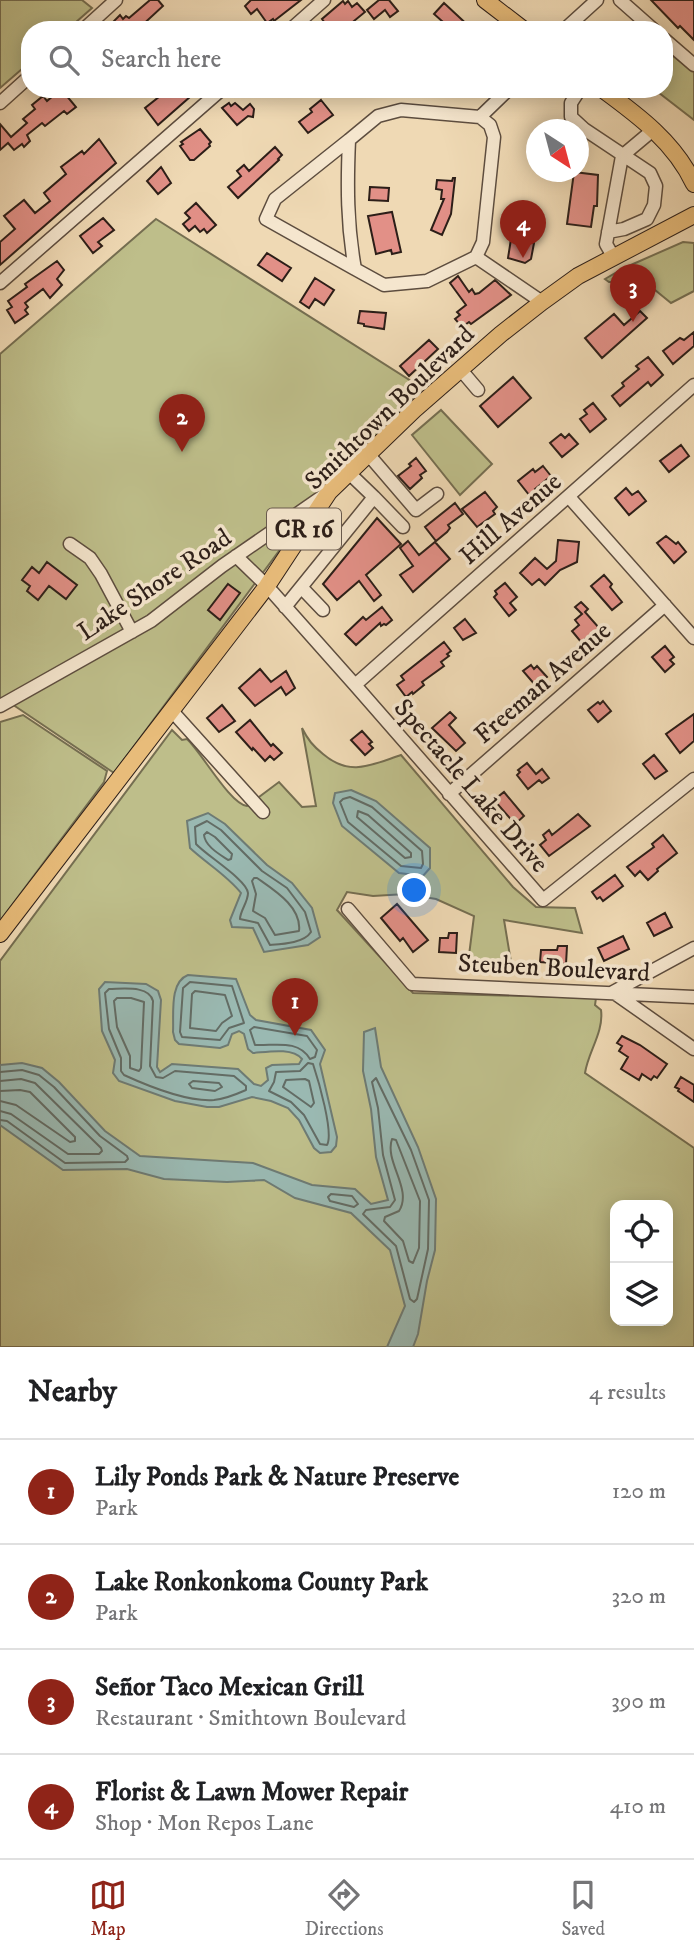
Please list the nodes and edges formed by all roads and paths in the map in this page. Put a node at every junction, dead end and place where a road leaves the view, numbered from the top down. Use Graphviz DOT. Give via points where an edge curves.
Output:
graph roads {
  1 [pos="324,0"];
  2 [pos="485,0"];
  3 [pos="597,0"];
  4 [pos="620,0"];
  5 [pos="111,2"];
  6 [pos="92,21"];
  7 [pos="300,21"];
  8 [pos="512,21"];
  9 [pos="574,21"];
  10 [pos="644,21"];
  11 [pos="673,47"];
  12 [pos="694,65"];
  13 [pos="21,84"];
  14 [pos="212,98"];
  15 [pos="500,98"];
  16 [pos="574,98"];
  17 [pos="613,98"];
  18 [pos="0,103"];
  19 [pos="480,117"];
  20 [pos="653,130"];
  21 [pos="349,140"];
  22 [pos="622,156"];
  23 [pos="694,184"];
  24 [pos="694,215"];
  25 [pos="608,232"];
  26 [pos="476,257"];
  27 [pos="614,258"];
  28 [pos="355,270"];
  29 [pos="0,283"];
  30 [pos="542,302"];
  31 [pos="461,370"];
  32 [pos="694,385"];
  33 [pos="478,390"];
  34 [pos="368,454"];
  35 [pos="349,473"];
  36 [pos="329,492"];
  37 [pos="437,494"];
  38 [pos="374,497"];
  39 [pos="569,497"];
  40 [pos="403,527"];
  41 [pos="70,544"];
  42 [pos="236,556"];
  43 [pos="267,586"];
  44 [pos="302,588"];
  45 [pos="665,605"];
  46 [pos="285,607"];
  47 [pos="323,610"];
  48 [pos="132,632"];
  49 [pos="694,638"];
  50 [pos="355,685"];
  51 [pos="0,706"];
  52 [pos="172,711"];
  53 [pos="694,779"];
  54 [pos="449,794"];
  55 [pos="263,813"];
  56 [pos="348,909"];
  57 [pos="0,934"];
  58 [pos="694,948"];
  59 [pos="613,992"];
  60 [pos="694,997"];
  61 [pos="694,1049"];
  1 -- 7 [label="street"];
  2 -- 8 [label="main road"];
  3 -- 9 [label="street"];
  4 -- 10 [label="street"];
  5 -- 6 [label="street"];
  11 -- 12 [label="street"];
  13 -- 18 [label="street"];
  14 -- 29 [label="street"];
  15 -- 19 [label="street"];
  16 -- 22 [label="street" via="572,117"];
  17 -- 20 [label="main road"];
  19 -- 21 [label="street" via="401,110 378,116"];
  19 -- 26 [label="street" via="494,136 484,242"];
  20 -- 22 [label="street"];
  20 -- 23 [label="main road" via="685,164"];
  21 -- 28 [label="street" via="348,231"];
  21 -- 28 [label="street" via="275,199 267,219"];
  22 -- 25 [label="street"];
  22 -- 25 [label="street" via="655,180 654,205 644,222"];
  24 -- 27 [label="main road, Smithtown Boulevard / CR 16"];
  25 -- 27 [label="street" via="606,244"];
  26 -- 28 [label="street" via="427,281 384,285"];
  26 -- 30 [label="street"];
  27 -- 30 [label="main road, Smithtown Boulevard / CR 16"];
  30 -- 31 [label="main road, Smithtown Boulevard / CR 16"];
  31 -- 33 [label="street"];
  31 -- 34 [label="main road, Smithtown Boulevard / CR 16"];
  32 -- 39 [label="street, Hill Avenue"];
  34 -- 35 [label="main road, Smithtown Boulevard / CR 16"];
  34 -- 37 [label="street" via="416,510"];
  35 -- 36 [label="main road, Smithtown Boulevard / CR 16"];
  35 -- 38 [label="street"];
  36 -- 42 [label="street, Lake Shore Road"];
  36 -- 43 [label="main road, Smithtown Boulevard / CR 16"];
  38 -- 40 [label="street"];
  38 -- 44 [label="street"];
  39 -- 45 [label="street"];
  39 -- 50 [label="street, Hill Avenue"];
  41 -- 48 [label="street" via="96,566"];
  42 -- 43 [label="street, Spectacle Lake Drive"];
  42 -- 48 [label="street, Lake Shore Road"];
  43 -- 46 [label="street, Spectacle Lake Drive"];
  43 -- 52 [label="main road, Smithtown Boulevard / CR 16"];
  44 -- 46 [label="street"];
  44 -- 47 [label="street"];
  45 -- 49 [label="street"];
  45 -- 54 [label="street, Freeman Avenue"];
  46 -- 50 [label="street, Spectacle Lake Drive"];
  48 -- 51 [label="street, Lake Shore Road"];
  50 -- 54 [label="street, Spectacle Lake Drive"];
  52 -- 55 [label="street"];
  52 -- 57 [label="main road, Smithtown Boulevard / CR 16"];
  53 -- 54 [label="street, Spectacle Lake Drive" via="543,900"];
  56 -- 59 [label="street, Steuben Boulevard" via="412,984"];
  58 -- 59 [label="street"];
  59 -- 60 [label="street, Steuben Boulevard"];
  59 -- 61 [label="street"];
}
